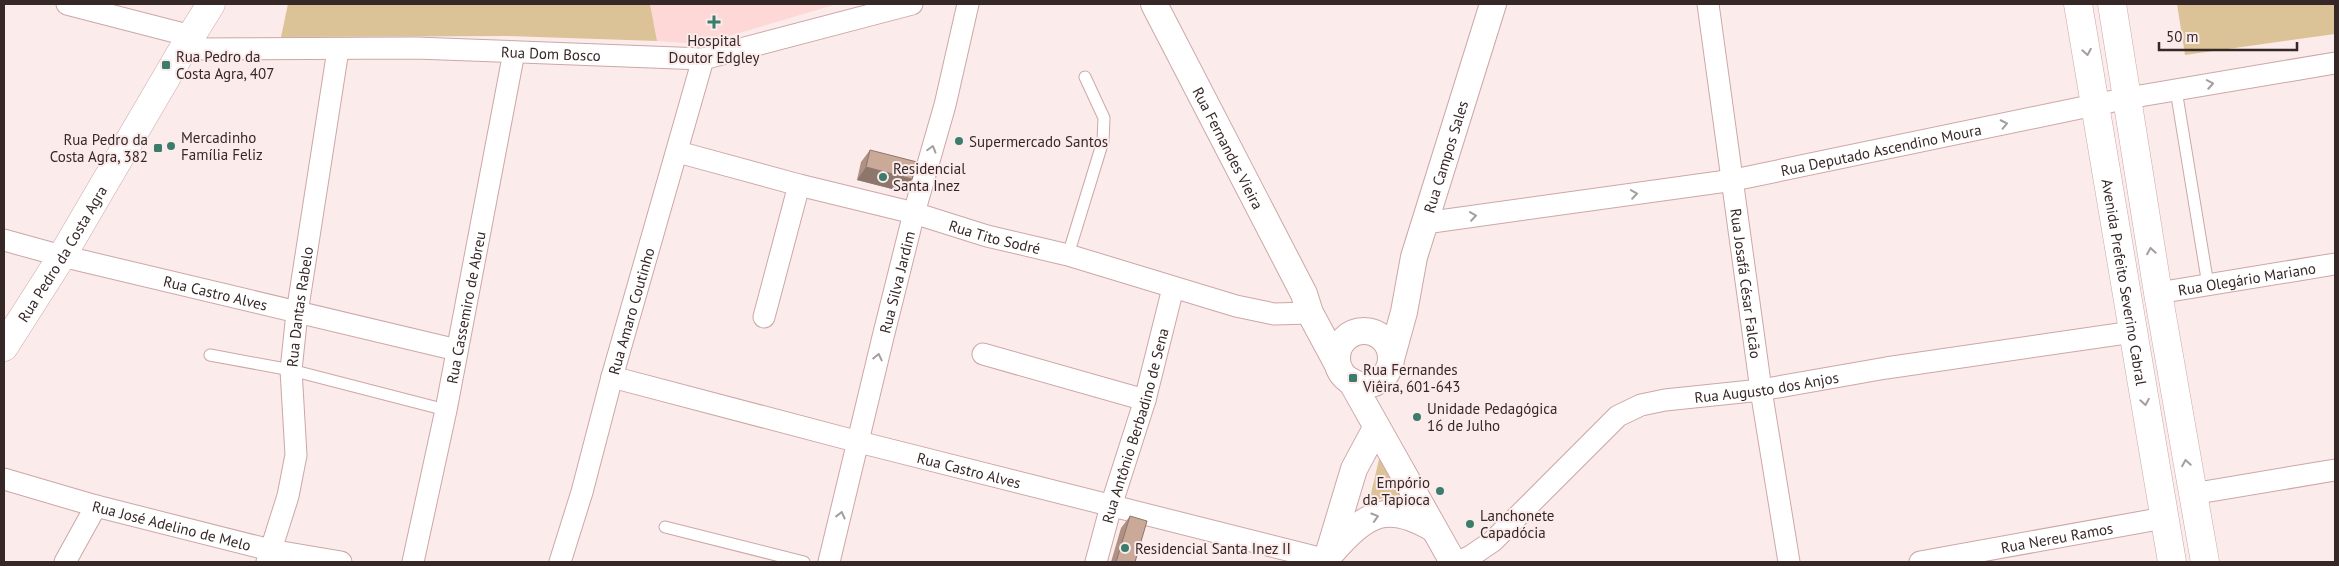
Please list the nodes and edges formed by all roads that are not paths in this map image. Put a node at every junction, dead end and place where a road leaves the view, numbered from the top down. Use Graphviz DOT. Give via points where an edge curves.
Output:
graph roads {
  1 [pos="67,4"];
  2 [pos="211,4"];
  3 [pos="912,4"];
  4 [pos="968,4"];
  5 [pos="1154,4"];
  6 [pos="1493,4"];
  7 [pos="1708,4"];
  8 [pos="2078,4"];
  9 [pos="2112,4"];
  10 [pos="187,42"];
  11 [pos="338,50"];
  12 [pos="514,52"];
  13 [pos="703,59"];
  14 [pos="2335,63"];
  15 [pos="1085,77"];
  16 [pos="2176,90"];
  17 [pos="2128,98"];
  18 [pos="2096,104"];
  19 [pos="678,152"];
  20 [pos="1734,180"];
  21 [pos="800,185"];
  22 [pos="914,213"];
  23 [pos="1425,223"];
  24 [pos="4,240"];
  25 [pos="1068,255"];
  26 [pos="62,256"];
  27 [pos="2335,264"];
  28 [pos="2208,285"];
  29 [pos="1173,288"];
  30 [pos="2158,293"];
  31 [pos="1307,303"];
  32 [pos="1404,312"];
  33 [pos="297,313"];
  34 [pos="764,317"];
  35 [pos="2133,332"];
  36 [pos="1367,334"];
  37 [pos="4,347"];
  38 [pos="457,350"];
  39 [pos="984,354"];
  40 [pos="210,355"];
  41 [pos="1390,364"];
  42 [pos="291,370"];
  43 [pos="1344,372"];
  44 [pos="612,377"];
  45 [pos="1761,390"];
  46 [pos="1146,400"];
  47 [pos="446,410"];
  48 [pos="1376,426"];
  49 [pos="859,442"];
  50 [pos="2335,470"];
  51 [pos="4,478"];
  52 [pos="2192,494"];
  53 [pos="96,506"];
  54 [pos="1111,506"];
  55 [pos="2164,518"];
  56 [pos="665,527"];
  57 [pos="1434,529"];
  58 [pos="268,556"];
  59 [pos="1326,561"];
  60 [pos="65,562"];
  61 [pos="341,562"];
  62 [pos="413,562"];
  63 [pos="560,562"];
  64 [pos="804,562"];
  65 [pos="829,562"];
  66 [pos="1096,562"];
  67 [pos="1453,562"];
  68 [pos="1458,562"];
  69 [pos="1789,562"];
  70 [pos="1920,562"];
  71 [pos="2172,562"];
  72 [pos="2205,562"];
  1 -- 10 [label="street"];
  2 -- 10 [label="main road, Rua Pedro da Costa Agra"];
  3 -- 13 [label="street, Rua Dom Bosco"];
  22 -- 4 [label="street, Rua Silva Jardim, one-way" via="945,104"];
  5 -- 31 [label="street, Rua Fernandes Vieira"];
  6 -- 23 [label="street, Rua Campos Sales"];
  7 -- 20 [label="street, Rua Josafá César Falcão"];
  8 -- 18 [label="main road, Avenida Prefeito Severino Cabral, one-way"];
  9 -- 17 [label="main road, Avenida Prefeito Severino Cabral"];
  10 -- 11 [label="street, Rua Dom Bosco"];
  10 -- 26 [label="main road, Rua Pedro da Costa Agra"];
  11 -- 12 [label="street, Rua Dom Bosco" via="416,48"];
  11 -- 33 [label="street, Rua Dantas Rabelo"];
  12 -- 13 [label="street, Rua Dom Bosco"];
  12 -- 38 [label="street, Rua Cassemiro de Abreu"];
  13 -- 19 [label="street, Rua Amaro Coutinho"];
  16 -- 14 [label="street, Rua Deputado Ascendino Moura, one-way"];
  15 -- 25 [label="lane" via="1104,118 1103,141"];
  16 -- 17 [label="street, Rua Deputado Ascendino Moura"];
  16 -- 28 [label="lane"];
  17 -- 18 [label="street, Rua Deputado Ascendino Moura"];
  30 -- 17 [label="main road, Avenida Prefeito Severino Cabral, one-way"];
  20 -- 18 [label="street, Rua Deputado Ascendino Moura, one-way"];
  18 -- 35 [label="main road, Avenida Prefeito Severino Cabral"];
  19 -- 21 [label="street, Rua Tito Sodré"];
  19 -- 44 [label="street, Rua Amaro Coutinho"];
  23 -- 20 [label="street, Rua Deputado Ascendino Moura, one-way"];
  20 -- 45 [label="street, Rua Josafá César Falcão"];
  21 -- 22 [label="street, Rua Tito Sodré"];
  21 -- 34 [label="street"];
  22 -- 25 [label="street, Rua Tito Sodré" via="987,236"];
  49 -- 22 [label="street, Rua Silva Jardim, one-way"];
  23 -- 32 [label="street, Rua Campos Sales" via="1414,257"];
  24 -- 26 [label="street, Rua Castro Alves"];
  25 -- 29 [label="street, Rua Tito Sodré"];
  26 -- 33 [label="street, Rua Castro Alves"];
  26 -- 37 [label="main road, Rua Pedro da Costa Agra"];
  27 -- 28 [label="street, Rua Olegário Mariano"];
  28 -- 30 [label="street, Rua Olegário Mariano"];
  29 -- 31 [label="street, Rua Tito Sodré" via="1274,314"];
  29 -- 46 [label="street, Rua Antônio Berbadino de Sena"];
  52 -- 30 [label="main road, Avenida Prefeito Severino Cabral, one-way"];
  31 -- 36 [label="street, Rua Fernandes Vieira"];
  31 -- 43 [label="street, Rua Fernandes Vieira"];
  32 -- 36 [label="street"];
  32 -- 41 [label="street, Rua Campos Sales"];
  33 -- 38 [label="street, Rua Castro Alves"];
  33 -- 42 [label="street, Rua Dantas Rabelo"];
  35 -- 45 [label="street, Rua Augusto dos Anjos"];
  35 -- 55 [label="main road, Avenida Prefeito Severino Cabral, one-way"];
  36 -- 41 [label="street" via="1385,341"];
  36 -- 43 [label="street" via="1343,341 1337,355"];
  38 -- 47 [label="street, Rua Cassemiro de Abreu"];
  39 -- 46 [label="street"];
  40 -- 42 [label="lane"];
  41 -- 43 [label="street" via="1376,382 1368,385"];
  41 -- 48 [label="street, Rua Campos Sales"];
  42 -- 47 [label="lane"];
  42 -- 58 [label="street, Rua Dantas Rabelo" via="296,455 288,496"];
  43 -- 48 [label="street, Rua Fernandes Vieira"];
  44 -- 49 [label="street, Rua Castro Alves"];
  44 -- 63 [label="street, Rua Amaro Coutinho"];
  45 -- 68 [label="street, Rua Augusto dos Anjos" via="1665,400 1641,405 1618,416 1493,541"];
  45 -- 69 [label="street, Rua Josafá César Falcão"];
  46 -- 54 [label="street, Rua Antônio Berbadino de Sena"];
  47 -- 62 [label="street, Rua Cassemiro de Abreu"];
  48 -- 57 [label="street, Rua Fernandes Vieira"];
  48 -- 59 [label="street, Rua Campos Sales" via="1354,469"];
  49 -- 54 [label="street, Rua Castro Alves"];
  65 -- 49 [label="street, Rua Silva Jardim, one-way"];
  50 -- 52 [label="street"];
  51 -- 53 [label="street, Rua José Adelino de Melo"];
  52 -- 72 [label="main road, Avenida Prefeito Severino Cabral"];
  53 -- 58 [label="street, Rua José Adelino de Melo"];
  53 -- 60 [label="street"];
  54 -- 59 [label="street, Rua Castro Alves"];
  54 -- 66 [label="street, Rua Antônio Berbadino de Sena"];
  55 -- 70 [label="street, Rua Nereu Ramos"];
  55 -- 71 [label="main road, Avenida Prefeito Severino Cabral"];
  56 -- 64 [label="lane"];
  59 -- 57 [label="street, one-way" via="1357,525 1382,514 1406,514"];
  57 -- 67 [label="street, Rua Fernandes Vieira"];
  58 -- 61 [label="street, Rua José Adelino de Melo"];
}
